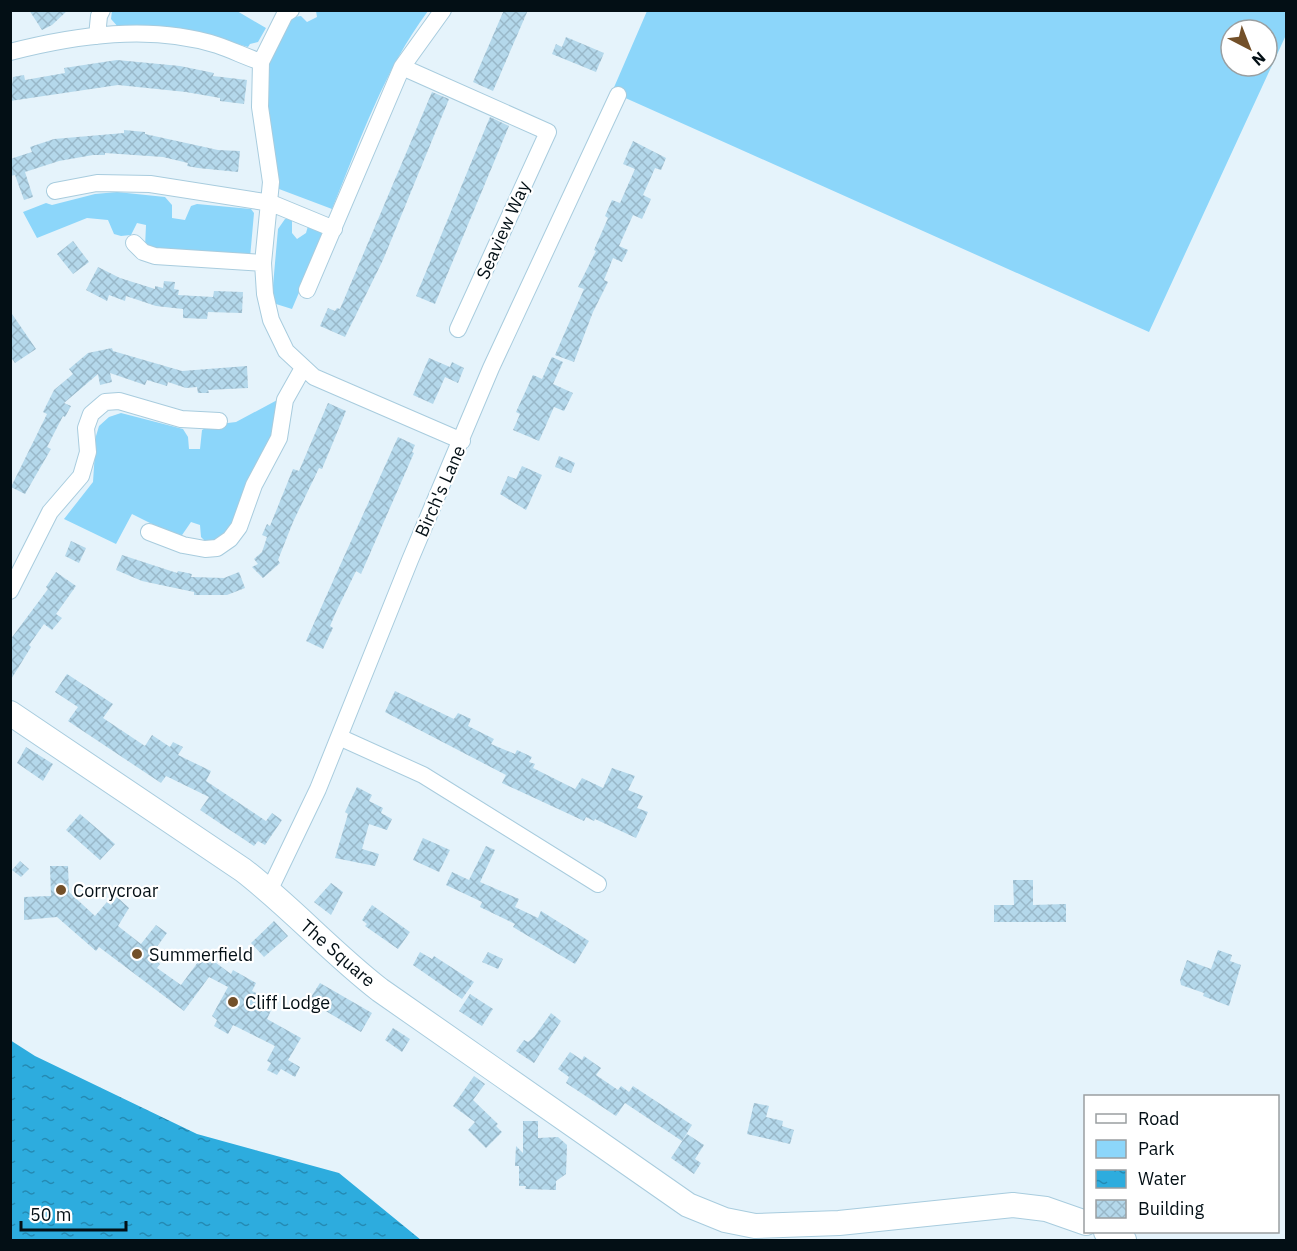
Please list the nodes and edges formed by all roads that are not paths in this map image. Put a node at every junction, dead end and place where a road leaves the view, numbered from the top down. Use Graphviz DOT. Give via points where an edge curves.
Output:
graph roads {
  1 [pos="102,10"];
  2 [pos="291,10"];
  3 [pos="443,10"];
  4 [pos="97,36"];
  5 [pos="10,52"];
  6 [pos="261,62"];
  7 [pos="402,67"];
  8 [pos="618,95"];
  9 [pos="55,191"];
  10 [pos="271,203"];
  11 [pos="334,229"];
  12 [pos="134,243"];
  13 [pos="263,263"];
  14 [pos="307,290"];
  15 [pos="458,329"];
  16 [pos="303,368"];
  17 [pos="219,421"];
  18 [pos="462,441"];
  19 [pos="149,532"];
  20 [pos="10,591"];
  21 [pos="10,713"];
  22 [pos="339,737"];
  23 [pos="598,884"];
  24 [pos="269,891"];
  25 [pos="1084,1222"];
  26 [pos="1108,1233"];
  27 [pos="1124,1240"];
  1 -- 4 [label="street"];
  2 -- 6 [label="street" via="285,14"];
  3 -- 7 [label="street"];
  4 -- 5 [label="street"];
  4 -- 6 [label="street" via="167,36 216,45"];
  6 -- 10 [label="street" via="260,107"];
  7 -- 11 [label="street"];
  7 -- 15 [label="street, Seaview Way" via="548,132"];
  8 -- 18 [label="street, Birch's Lane" via="491,368"];
  9 -- 10 [label="street" via="97,183 150,184"];
  10 -- 11 [label="street"];
  10 -- 13 [label="street"];
  11 -- 14 [label="street"];
  12 -- 13 [label="street" via="155,256"];
  13 -- 16 [label="street" via="271,320 286,351"];
  16 -- 18 [label="street" via="315,377"];
  16 -- 19 [label="street" via="285,400 279,438 254,485 239,527 230,538 217,548 205,549"];
  17 -- 20 [label="street" via="181,418 119,401 105,402 91,414 86,428 88,453 81,476 50,512"];
  18 -- 22 [label="street, Birch's Lane"];
  21 -- 24 [label="main road, The Square" via="195,836"];
  22 -- 23 [label="street" via="423,775"];
  22 -- 24 [label="street, Birch's Lane"];
  24 -- 25 [label="main road, The Square" via="380,990 688,1205 724,1220 755,1226 838,1223 1013,1205 1047,1209"];
  26 -- 27 [label="main road"];
}
